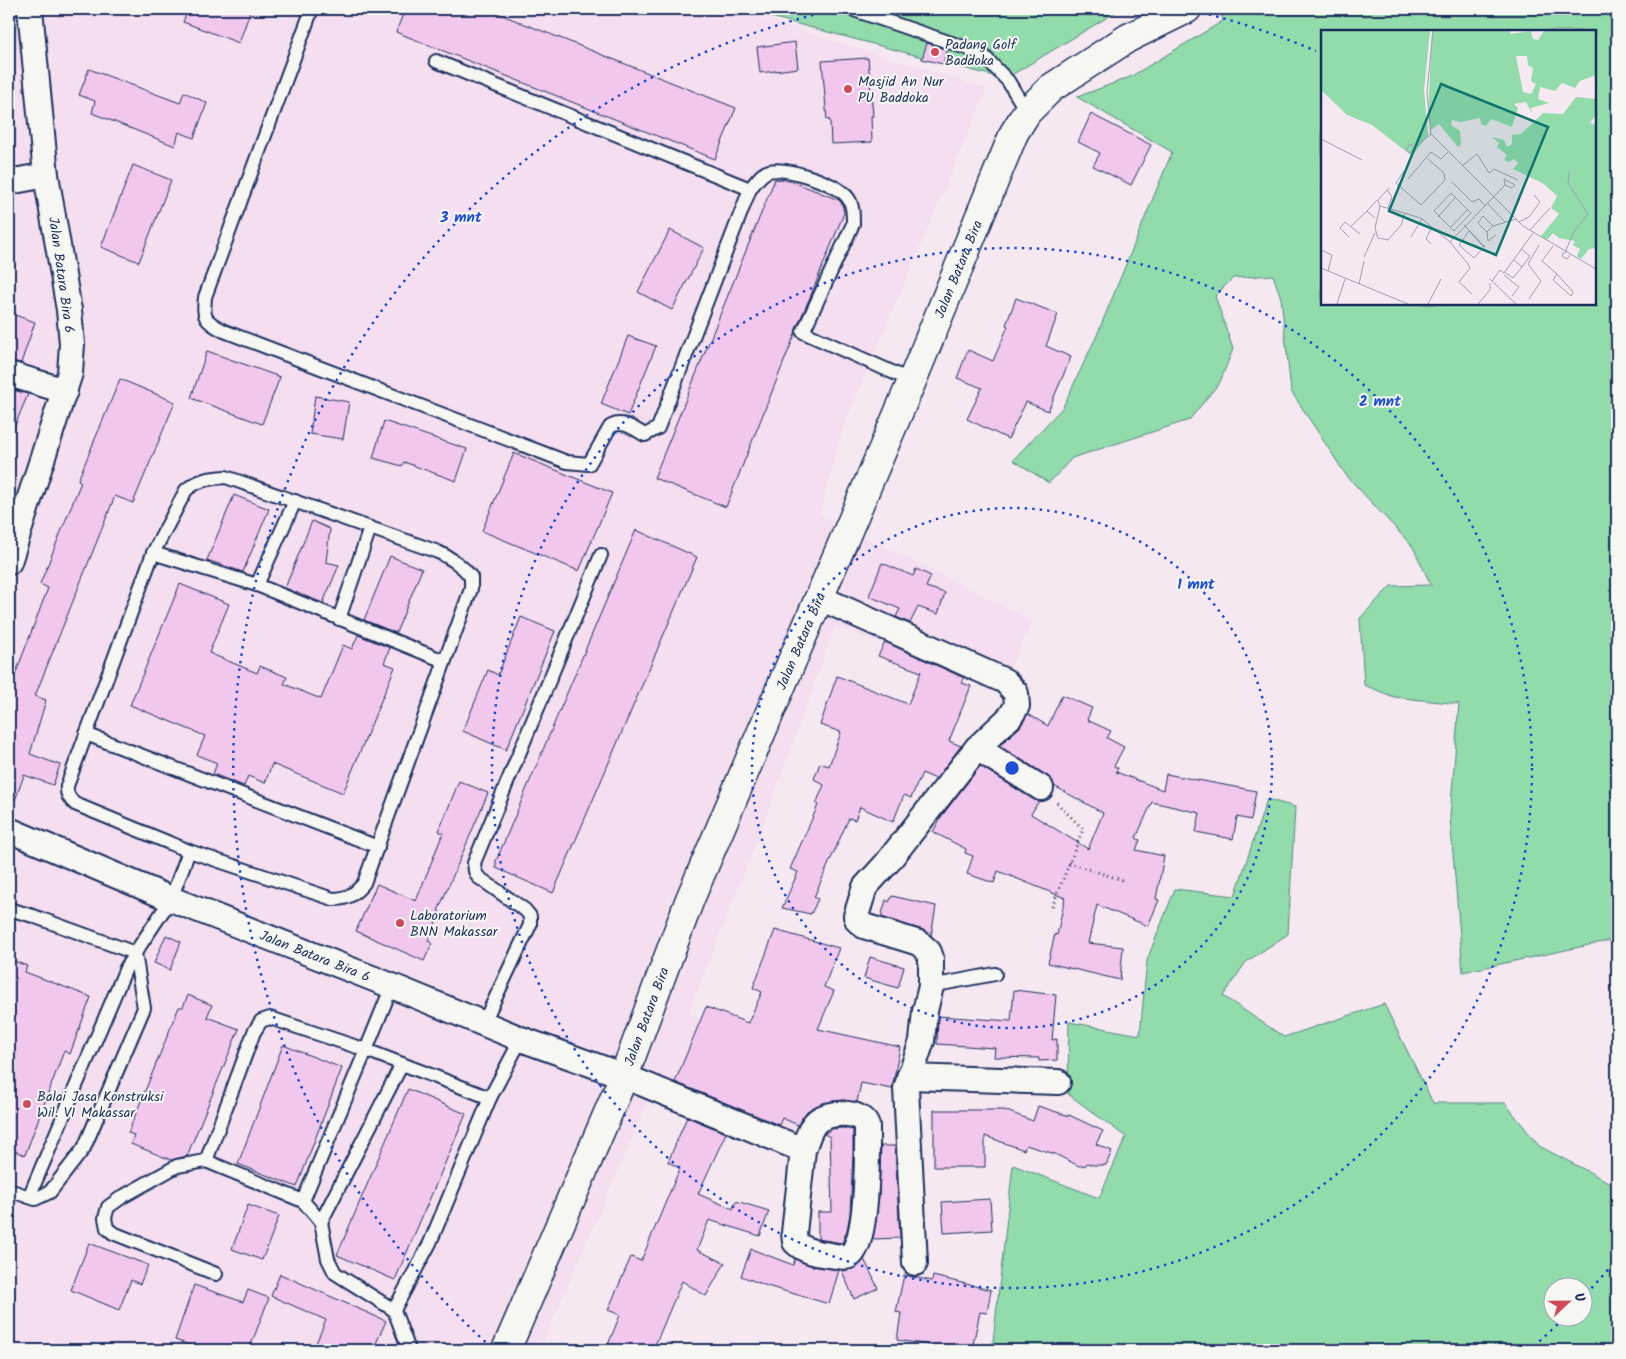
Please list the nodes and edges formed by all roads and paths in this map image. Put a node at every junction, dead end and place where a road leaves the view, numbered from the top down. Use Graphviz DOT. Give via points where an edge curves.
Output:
graph roads {
  1 [pos="30,9"];
  2 [pos="312,9"];
  3 [pos="851,9"];
  4 [pos="1187,9"];
  5 [pos="436,61"];
  6 [pos="1027,112"];
  7 [pos="46,175"];
  8 [pos="9,182"];
  9 [pos="750,189"];
  10 [pos="9,374"];
  11 [pos="912,381"];
  12 [pos="65,391"];
  13 [pos="295,501"];
  14 [pos="370,528"];
  15 [pos="14,532"];
  16 [pos="153,553"];
  17 [pos="600,555"];
  18 [pos="9,562"];
  19 [pos="257,585"];
  20 [pos="818,597"];
  21 [pos="339,619"];
  22 [pos="444,661"];
  23 [pos="86,734"];
  24 [pos="977,748"];
  25 [pos="1041,788"];
  26 [pos="9,830"];
  27 [pos="378,847"];
  28 [pos="189,851"];
  29 [pos="1068,863"];
  30 [pos="1122,880"];
  31 [pos="171,899"];
  32 [pos="1052,908"];
  33 [pos="9,909"];
  34 [pos="135,952"];
  35 [pos="995,974"];
  36 [pos="392,986"];
  37 [pos="931,986"];
  38 [pos="484,1022"];
  39 [pos="521,1038"];
  40 [pos="366,1050"];
  41 [pos="402,1064"];
  42 [pos="624,1076"];
  43 [pos="909,1077"];
  44 [pos="1058,1082"];
  45 [pos="490,1098"];
  46 [pos="803,1150"];
  47 [pos="206,1161"];
  48 [pos="9,1190"];
  49 [pos="29,1197"];
  50 [pos="303,1201"];
  51 [pos="321,1222"];
  52 [pos="915,1263"];
  53 [pos="216,1274"];
  54 [pos="394,1310"];
  55 [pos="409,1350"];
  56 [pos="506,1350"];
  1 -- 7 [label="street, Jalan Batara Bira 6"];
  2 -- 9 [label="lane" via="206,297 204,315 208,322 224,331 567,462 589,464 610,427 616,423 645,435 658,428"];
  3 -- 6 [label="lane" via="981,53 1008,81"];
  4 -- 6 [label="street, Jalan Batara Bira" via="1128,38 1051,88"];
  5 -- 9 [label="lane"];
  6 -- 11 [label="street, Jalan Batara Bira" via="1014,133"];
  7 -- 8 [label="street"];
  7 -- 12 [label="street, Jalan Batara Bira 6" via="70,318 72,344"];
  9 -- 11 [label="lane" via="768,171 777,171 822,180 848,198 853,224 803,332"];
  10 -- 12 [label="street"];
  11 -- 20 [label="street, Jalan Batara Bira"];
  12 -- 15 [label="street, Jalan Batara Bira 6"];
  13 -- 14 [label="lane"];
  13 -- 16 [label="lane" via="226,477 202,479 186,490"];
  13 -- 19 [label="lane"];
  14 -- 21 [label="lane"];
  14 -- 22 [label="lane" via="453,559 471,577 471,589"];
  15 -- 18 [label="street, Jalan Batara Bira 6"];
  16 -- 19 [label="lane"];
  16 -- 23 [label="lane"];
  17 -- 38 [label="lane" via="474,863 478,877 530,916 530,926"];
  19 -- 21 [label="lane"];
  20 -- 24 [label="street" via="1011,686 1016,693 1017,706 1010,717"];
  20 -- 42 [label="street, Jalan Batara Bira" via="690,899"];
  21 -- 22 [label="lane"];
  22 -- 27 [label="lane"];
  23 -- 27 [label="lane"];
  23 -- 28 [label="lane" via="67,786 70,799 75,804"];
  24 -- 25 [label="street"];
  24 -- 37 [label="street" via="865,887 856,916 864,926 920,943 931,958"];
  25 -- 29 [label="path" via="1083,829"];
  26 -- 31 [label="street, Jalan Batara Bira 6"];
  27 -- 28 [label="lane" via="364,883 356,893 338,899"];
  28 -- 31 [label="lane"];
  29 -- 30 [label="path"];
  29 -- 32 [label="path"];
  31 -- 34 [label="lane"];
  31 -- 36 [label="street, Jalan Batara Bira 6"];
  33 -- 34 [label="lane"];
  34 -- 49 [label="lane"];
  34 -- 49 [label="lane" via="144,1008 84,1148 50,1192 35,1199"];
  35 -- 37 [label="lane"];
  36 -- 38 [label="street, Jalan Batara Bira 6"];
  36 -- 40 [label="lane"];
  37 -- 43 [label="street" via="924,1011 922,1041"];
  38 -- 39 [label="street, Jalan Batara Bira 6"];
  39 -- 42 [label="street, Jalan Batara Bira 6"];
  39 -- 45 [label="lane"];
  40 -- 41 [label="lane"];
  40 -- 47 [label="lane" via="270,1018 261,1021"];
  40 -- 50 [label="lane"];
  41 -- 45 [label="lane"];
  41 -- 51 [label="lane"];
  42 -- 46 [label="street, Jalan Batara Bira 6"];
  42 -- 56 [label="street, Jalan Batara Bira"];
  43 -- 44 [label="street"];
  43 -- 52 [label="street" via="906,1088"];
  45 -- 54 [label="lane" via="430,1243"];
  46 -- 46 [label="street" via="795,1242 801,1248 824,1254 849,1256 859,1242 864,1220 866,1121 850,1114 823,1118 815,1122"];
  47 -- 50 [label="lane"];
  47 -- 53 [label="lane" via="177,1166 108,1207 105,1218 107,1228 113,1233"];
  48 -- 49 [label="lane"];
  50 -- 51 [label="lane"];
  51 -- 54 [label="lane" via="328,1259 335,1273"];
  54 -- 55 [label="lane"];
}
